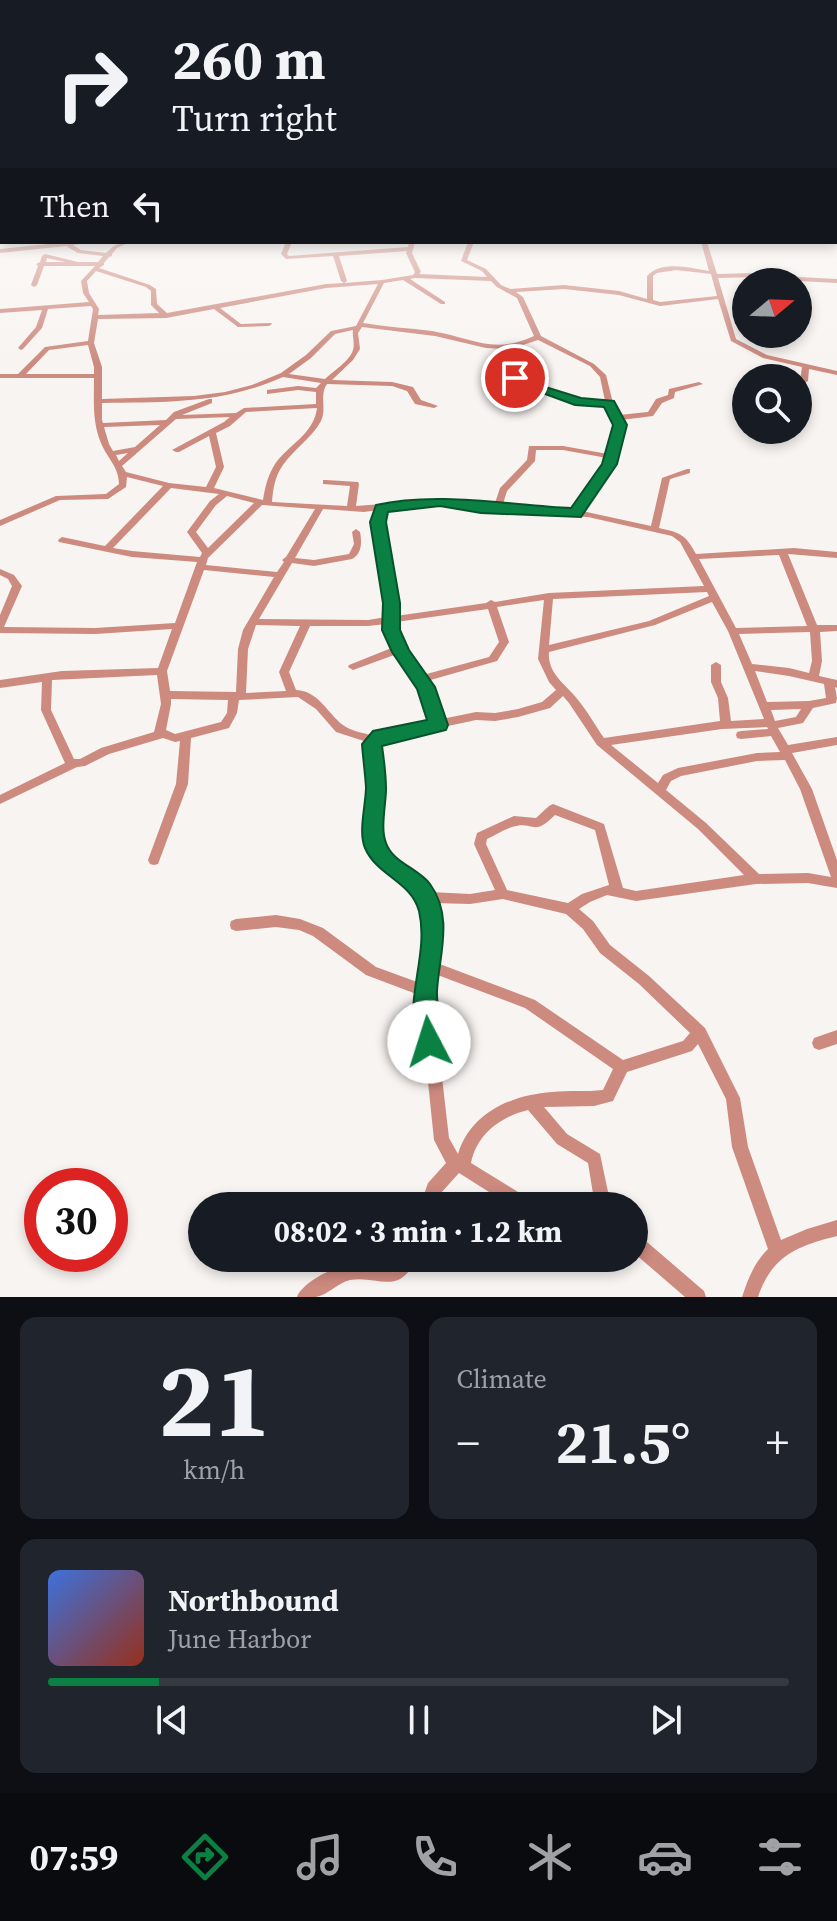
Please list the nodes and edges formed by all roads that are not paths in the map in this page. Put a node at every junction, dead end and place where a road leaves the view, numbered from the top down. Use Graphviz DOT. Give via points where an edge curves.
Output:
graph roads {
  1 [pos="67,244"];
  2 [pos="122,244"];
  3 [pos="288,244"];
  4 [pos="470,244"];
  5 [pos="705,244"];
  6 [pos="411,246"];
  7 [pos="0,251"];
  8 [pos="110,255"];
  9 [pos="336,255"];
  10 [pos="99,266"];
  11 [pos="732,272"];
  12 [pos="714,273"];
  13 [pos="415,276"];
  14 [pos="404,278"];
  15 [pos="493,279"];
  16 [pos="344,281"];
  17 [pos="837,281"];
  18 [pos="382,282"];
  19 [pos="34,285"];
  20 [pos="511,291"];
  21 [pos="721,297"];
  22 [pos="650,300"];
  23 [pos="443,303"];
  24 [pos="93,304"];
  25 [pos="45,309"];
  26 [pos="216,309"];
  27 [pos="0,311"];
  28 [pos="166,316"];
  29 [pos="95,317"];
  30 [pos="269,324"];
  31 [pos="360,326"];
  32 [pos="538,337"];
  33 [pos="91,343"];
  34 [pos="506,346"];
  35 [pos="21,348"];
  36 [pos="794,364"];
  37 [pos="812,368"];
  38 [pos="837,373"];
  39 [pos="0,376"];
  40 [pos="20,376"];
  41 [pos="99,376"];
  42 [pos="284,376"];
  43 [pos="699,384"];
  44 [pos="322,385"];
  45 [pos="270,392"];
  46 [pos="212,399"];
  47 [pos="97,401"];
  48 [pos="609,403"];
  49 [pos="263,406"];
  50 [pos="321,406"];
  51 [pos="434,406"];
  52 [pos="234,415"];
  53 [pos="617,418"];
  54 [pos="171,420"];
  55 [pos="99,425"];
  56 [pos="212,431"];
  57 [pos="140,448"];
  58 [pos="176,450"];
  59 [pos="110,454"];
  60 [pos="612,457"];
  61 [pos="687,471"];
  62 [pos="121,475"];
  63 [pos="326,482"];
  64 [pos="169,485"];
  65 [pos="209,489"];
  66 [pos="226,493"];
  67 [pos="263,503"];
  68 [pos="351,508"];
  69 [pos="319,509"];
  70 [pos="381,509"];
  71 [pos="497,510"];
  72 [pos="576,513"];
  73 [pos="1,521"];
  74 [pos="655,527"];
  75 [pos="356,532"];
  76 [pos="62,540"];
  77 [pos="106,550"];
  78 [pos="783,552"];
  79 [pos="837,555"];
  80 [pos="692,557"];
  81 [pos="203,560"];
  82 [pos="287,560"];
  83 [pos="0,572"];
  84 [pos="278,575"];
  85 [pos="713,593"];
  86 [pos="549,596"];
  87 [pos="491,603"];
  88 [pos="390,621"];
  89 [pos="254,622"];
  90 [pos="306,624"];
  91 [pos="176,626"];
  92 [pos="0,628"];
  93 [pos="814,628"];
  94 [pos="837,628"];
  95 [pos="733,631"];
  96 [pos="399,649"];
  97 [pos="544,650"];
  98 [pos="716,665"];
  99 [pos="353,667"];
  100 [pos="747,667"];
  101 [pos="162,671"];
  102 [pos="47,677"];
  103 [pos="813,678"];
  104 [pos="422,679"];
  105 [pos="833,683"];
  106 [pos="0,684"];
  107 [pos="562,691"];
  108 [pos="292,693"];
  109 [pos="166,695"];
  110 [pos="237,696"];
  111 [pos="809,705"];
  112 [pos="765,706"];
  113 [pos="726,724"];
  114 [pos="439,725"];
  115 [pos="773,727"];
  116 [pos="162,733"];
  117 [pos="741,735"];
  118 [pos="186,736"];
  119 [pos="373,740"];
  120 [pos="837,741"];
  121 [pos="601,742"];
  122 [pos="787,753"];
  123 [pos="73,764"];
  124 [pos="660,790"];
  125 [pos="0,800"];
  126 [pos="831,842"];
  127 [pos="154,860"];
  128 [pos="837,877"];
  129 [pos="756,879"];
  130 [pos="837,883"];
  131 [pos="617,890"];
  132 [pos="503,894"];
  133 [pos="426,897"];
  134 [pos="570,909"];
  135 [pos="236,925"];
  136 [pos="429,966"];
  137 [pos="425,991"];
  138 [pos="700,1033"];
  139 [pos="837,1037"];
  140 [pos="819,1043"];
  141 [pos="622,1067"];
  142 [pos="530,1102"];
  143 [pos="460,1164"];
  144 [pos="433,1192"];
  145 [pos="503,1192"];
  146 [pos="601,1192"];
  147 [pos="837,1228"];
  148 [pos="776,1249"];
  149 [pos="648,1254"];
  150 [pos="350,1272"];
  151 [pos="357,1272"];
  152 [pos="395,1272"];
  153 [pos="305,1297"];
  154 [pos="698,1297"];
  155 [pos="750,1297"];
  1 -- 7 [label="street"];
  1 -- 8 [label="street" via="80,252"];
  2 -- 8 [label="street"];
  3 -- 9 [label="street" via="284,254 288,258"];
  4 -- 15 [label="street" via="462,259"];
  5 -- 12 [label="street"];
  6 -- 9 [label="street"];
  6 -- 13 [label="street"];
  8 -- 10 [label="street"];
  9 -- 16 [label="street"];
  10 -- 19 [label="street" via="43,257"];
  10 -- 24 [label="street" via="84,281"];
  10 -- 28 [label="street" via="154,290 154,305"];
  11 -- 12 [label="street"];
  12 -- 17 [label="street"];
  12 -- 21 [label="street"];
  12 -- 22 [label="street" via="655,271 650,276"];
  13 -- 14 [label="street"];
  13 -- 15 [label="street"];
  14 -- 18 [label="street"];
  14 -- 23 [label="street"];
  15 -- 20 [label="street"];
  18 -- 26 [label="street" via="326,286"];
  18 -- 31 [label="street"];
  20 -- 22 [label="street" via="564,287"];
  20 -- 32 [label="street" via="520,297"];
  21 -- 22 [label="street" via="664,304"];
  21 -- 36 [label="street" via="731,338 738,345"];
  24 -- 25 [label="street"];
  24 -- 29 [label="street"];
  25 -- 27 [label="street"];
  25 -- 35 [label="street" via="39,328"];
  26 -- 28 [label="street"];
  26 -- 30 [label="street" via="240,326"];
  28 -- 29 [label="street"];
  29 -- 33 [label="street"];
  31 -- 34 [label="street" via="438,335 482,348"];
  31 -- 42 [label="street" via="333,332 322,348"];
  31 -- 44 [label="street" via="351,359"];
  32 -- 34 [label="street"];
  32 -- 48 [label="street" via="594,367 603,377"];
  33 -- 40 [label="street" via="50,346"];
  33 -- 41 [label="street"];
  34 -- 48 [label="street" via="521,369 514,378 579,402"];
  37 -- 38 [label="street"];
  39 -- 40 [label="street"];
  40 -- 41 [label="street"];
  41 -- 47 [label="street"];
  42 -- 44 [label="street"];
  42 -- 45 [label="street"];
  42 -- 46 [label="street"];
  43 -- 53 [label="street" via="672,391 650,414"];
  44 -- 45 [label="street"];
  44 -- 50 [label="street"];
  44 -- 51 [label="street" via="395,385 410,389 418,402"];
  45 -- 49 [label="street"];
  46 -- 47 [label="street"];
  46 -- 54 [label="street"];
  47 -- 55 [label="street"];
  48 -- 53 [label="street"];
  49 -- 50 [label="street"];
  49 -- 52 [label="street"];
  50 -- 67 [label="street" via="307,435 277,463"];
  52 -- 54 [label="street"];
  52 -- 56 [label="street"];
  53 -- 60 [label="street" via="620,435"];
  54 -- 55 [label="street"];
  54 -- 57 [label="street"];
  55 -- 59 [label="street"];
  56 -- 58 [label="street"];
  56 -- 65 [label="street" via="220,467"];
  57 -- 59 [label="street"];
  57 -- 62 [label="street"];
  59 -- 62 [label="street"];
  60 -- 71 [label="street" via="532,448 531,461 503,490"];
  60 -- 72 [label="street"];
  61 -- 74 [label="street" via="666,478"];
  62 -- 64 [label="street"];
  62 -- 73 [label="street" via="115,494 63,497"];
  63 -- 68 [label="street" via="355,484"];
  64 -- 65 [label="street"];
  64 -- 77 [label="street"];
  65 -- 66 [label="street"];
  66 -- 67 [label="street"];
  66 -- 81 [label="street" via="191,532"];
  67 -- 69 [label="street"];
  67 -- 81 [label="street"];
  68 -- 69 [label="street"];
  68 -- 70 [label="street"];
  69 -- 82 [label="street"];
  70 -- 71 [label="street" via="440,502"];
  70 -- 88 [label="street" via="378,533"];
  71 -- 72 [label="street"];
  72 -- 74 [label="street"];
  74 -- 80 [label="street" via="684,540"];
  75 -- 82 [label="street" via="352,556 314,563"];
  76 -- 77 [label="street"];
  77 -- 81 [label="street"];
  78 -- 79 [label="street"];
  78 -- 80 [label="street"];
  78 -- 93 [label="street"];
  80 -- 85 [label="street"];
  81 -- 84 [label="street"];
  81 -- 91 [label="street"];
  82 -- 84 [label="street"];
  83 -- 92 [label="street" via="17,586"];
  84 -- 89 [label="street"];
  85 -- 86 [label="street"];
  85 -- 95 [label="street"];
  85 -- 97 [label="street" via="652,623"];
  86 -- 87 [label="street"];
  86 -- 97 [label="street"];
  87 -- 88 [label="street"];
  87 -- 104 [label="street" via="504,642 493,659"];
  88 -- 90 [label="street"];
  88 -- 96 [label="street"];
  89 -- 90 [label="street"];
  89 -- 110 [label="street" via="243,649"];
  90 -- 108 [label="street" via="284,672"];
  91 -- 92 [label="street"];
  91 -- 101 [label="street"];
  93 -- 94 [label="street"];
  93 -- 95 [label="street"];
  93 -- 103 [label="street"];
  95 -- 100 [label="street"];
  96 -- 99 [label="street"];
  96 -- 104 [label="street"];
  97 -- 107 [label="street" via="545,665"];
  98 -- 113 [label="street"];
  100 -- 103 [label="street"];
  100 -- 112 [label="street"];
  101 -- 102 [label="street"];
  101 -- 109 [label="street"];
  102 -- 106 [label="street"];
  102 -- 123 [label="street" via="46,710"];
  103 -- 105 [label="street"];
  104 -- 114 [label="street"];
  105 -- 111 [label="street" via="832,700"];
  107 -- 114 [label="street" via="546,705"];
  107 -- 121 [label="street"];
  108 -- 110 [label="street"];
  108 -- 119 [label="street" via="311,699 343,731"];
  109 -- 110 [label="street"];
  109 -- 116 [label="street"];
  110 -- 118 [label="street" via="225,725"];
  111 -- 112 [label="street"];
  111 -- 115 [label="street" via="801,719"];
  112 -- 115 [label="street"];
  113 -- 115 [label="street"];
  113 -- 121 [label="street"];
  114 -- 119 [label="street"];
  115 -- 117 [label="street"];
  115 -- 122 [label="street"];
  116 -- 118 [label="street" via="169,738"];
  116 -- 123 [label="street"];
  118 -- 127 [label="street" via="182,784"];
  119 -- 133 [label="street" via="374,844 387,863 415,882"];
  120 -- 122 [label="street"];
  121 -- 124 [label="street"];
  122 -- 124 [label="street" via="678,772"];
  122 -- 126 [label="street"];
  123 -- 125 [label="street"];
  124 -- 129 [label="street"];
  126 -- 128 [label="street"];
  129 -- 130 [label="street"];
  129 -- 131 [label="street" via="636,896"];
  131 -- 132 [label="street" via="600,827 553,809 539,823 514,821 481,836"];
  131 -- 134 [label="street" via="598,892"];
  132 -- 133 [label="street"];
  132 -- 134 [label="street"];
  133 -- 136 [label="street" via="432,926"];
  134 -- 138 [label="street" via="605,949"];
  135 -- 137 [label="street" via="300,925 371,971"];
  136 -- 137 [label="street"];
  136 -- 141 [label="street" via="530,1004"];
  137 -- 143 [label="street" via="442,1140"];
  138 -- 141 [label="street" via="687,1046"];
  138 -- 148 [label="street" via="733,1098 740,1147"];
  139 -- 140 [label="street"];
  141 -- 142 [label="street" via="608,1096"];
  142 -- 143 [label="street" via="484,1123 467,1142"];
  142 -- 146 [label="street" via="562,1139 595,1159"];
  143 -- 144 [label="street"];
  143 -- 145 [label="street"];
  147 -- 148 [label="street"];
  148 -- 155 [label="street" via="759,1270"];
  149 -- 154 [label="street"];
  150 -- 153 [label="street"];
  151 -- 152 [label="street"];
}
